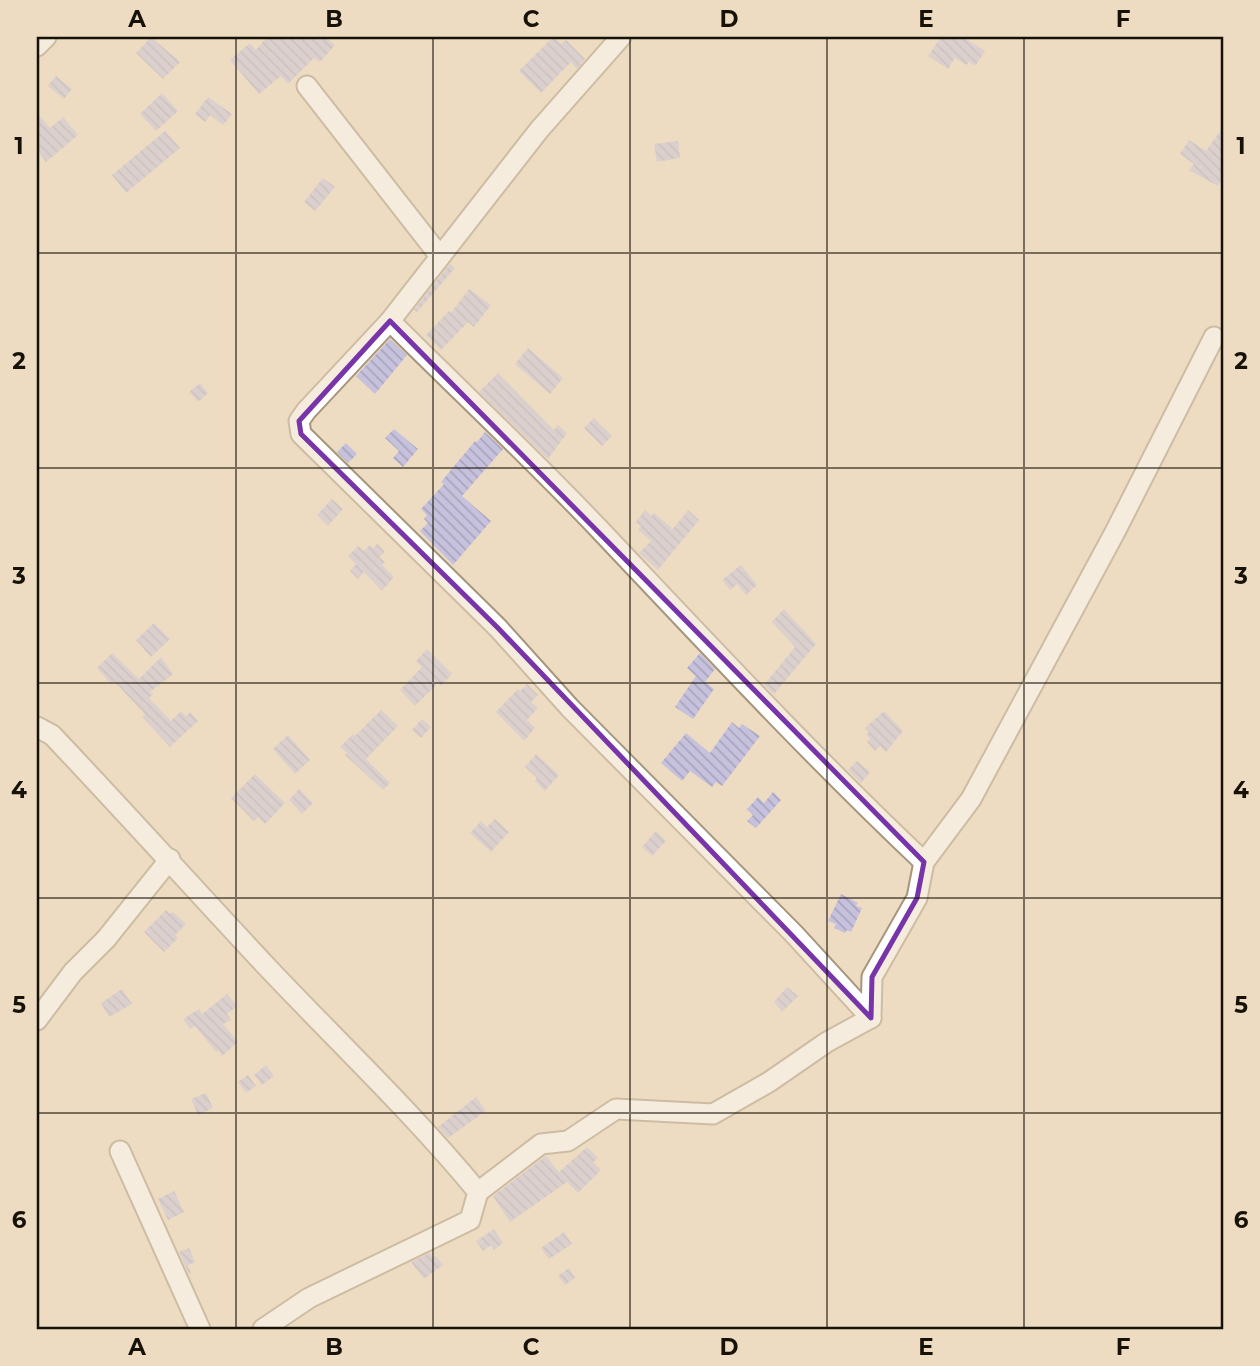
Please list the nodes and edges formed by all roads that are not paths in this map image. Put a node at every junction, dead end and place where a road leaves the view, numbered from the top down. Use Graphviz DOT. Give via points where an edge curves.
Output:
graph roads {
  1 [pos="46,37"];
  2 [pos="621,37"];
  3 [pos="37,46"];
  4 [pos="307,86"];
  5 [pos="439,256"];
  6 [pos="390,321"];
  7 [pos="1214,337"];
  8 [pos="37,727"];
  9 [pos="170,859"];
  10 [pos="924,862"];
  11 [pos="871,1018"];
  12 [pos="37,1020"];
  13 [pos="120,1151"];
  14 [pos="478,1192"];
  15 [pos="200,1329"];
  16 [pos="263,1329"];
  1 -- 3 [label="street"];
  2 -- 5 [label="street" via="539,130"];
  4 -- 5 [label="street"];
  5 -- 6 [label="street"];
  6 -- 10 [label="street" via="600,531 840,783"];
  6 -- 11 [label="street" via="306,411 299,421 301,434 498,628"];
  7 -- 10 [label="street" via="971,799"];
  8 -- 9 [label="street" via="52,735"];
  9 -- 12 [label="street"];
  9 -- 14 [label="street"];
  10 -- 11 [label="street" via="918,898 872,977"];
  11 -- 14 [label="street" via="713,1114 616,1109 568,1140 541,1144"];
  13 -- 15 [label="street"];
  14 -- 16 [label="street" via="470,1220 309,1298"];
}
